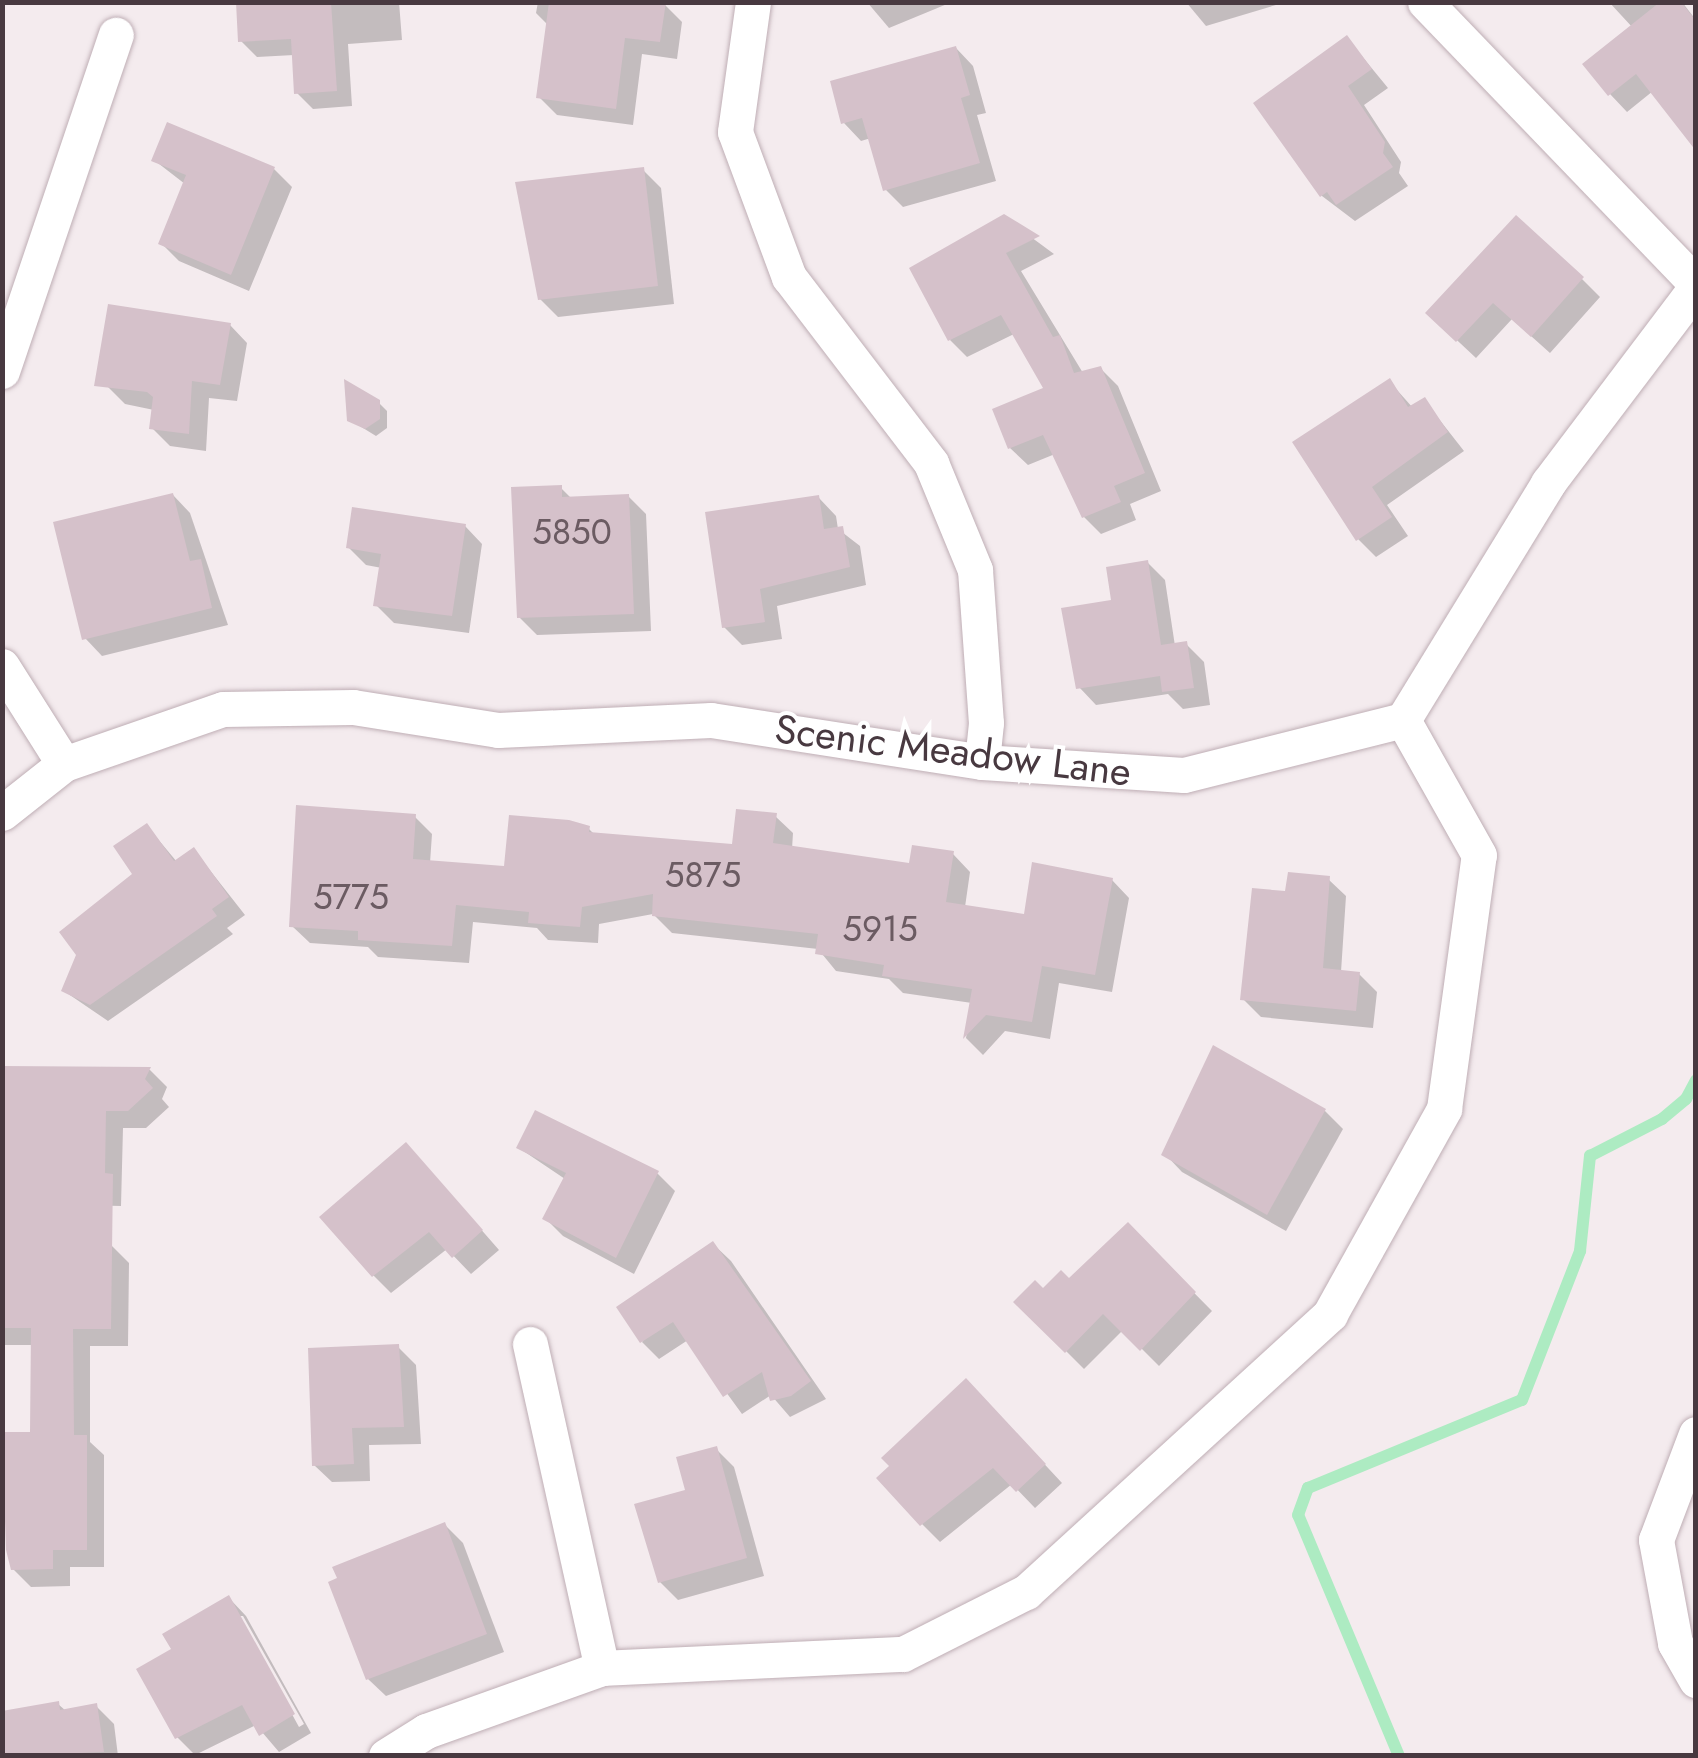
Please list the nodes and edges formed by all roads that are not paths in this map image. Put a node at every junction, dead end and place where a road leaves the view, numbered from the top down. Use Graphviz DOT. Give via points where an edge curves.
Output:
graph roads {
  1 [pos="753,2"];
  2 [pos="1425,2"];
  3 [pos="116,35"];
  4 [pos="1696,286"];
  5 [pos="2,372"];
  6 [pos="2,666"];
  7 [pos="1403,720"];
  8 [pos="982,762"];
  9 [pos="64,764"];
  10 [pos="2,813"];
  11 [pos="530,1344"];
  12 [pos="1696,1434"];
  13 [pos="602,1668"];
  14 [pos="1696,1680"];
  15 [pos="386,1756"];
  1 -- 8 [label="street" via="735,132 789,277 931,462 975,570 986,723"];
  2 -- 4 [label="street"];
  3 -- 5 [label="street"];
  4 -- 7 [label="street" via="1548,483"];
  6 -- 9 [label="street"];
  7 -- 8 [label="street, Scenic Meadow Lane" via="1184,775"];
  7 -- 13 [label="street" via="1480,856 1444,1109 1330,1314 1026,1592 903,1654"];
  8 -- 9 [label="street, Scenic Meadow Lane" via="711,720 498,730 353,707 223,709"];
  9 -- 10 [label="street, Scenic Meadow Lane"];
  11 -- 13 [label="street"];
  12 -- 14 [label="street" via="1656,1540 1675,1643"];
  13 -- 15 [label="street" via="426,1731"];
}
